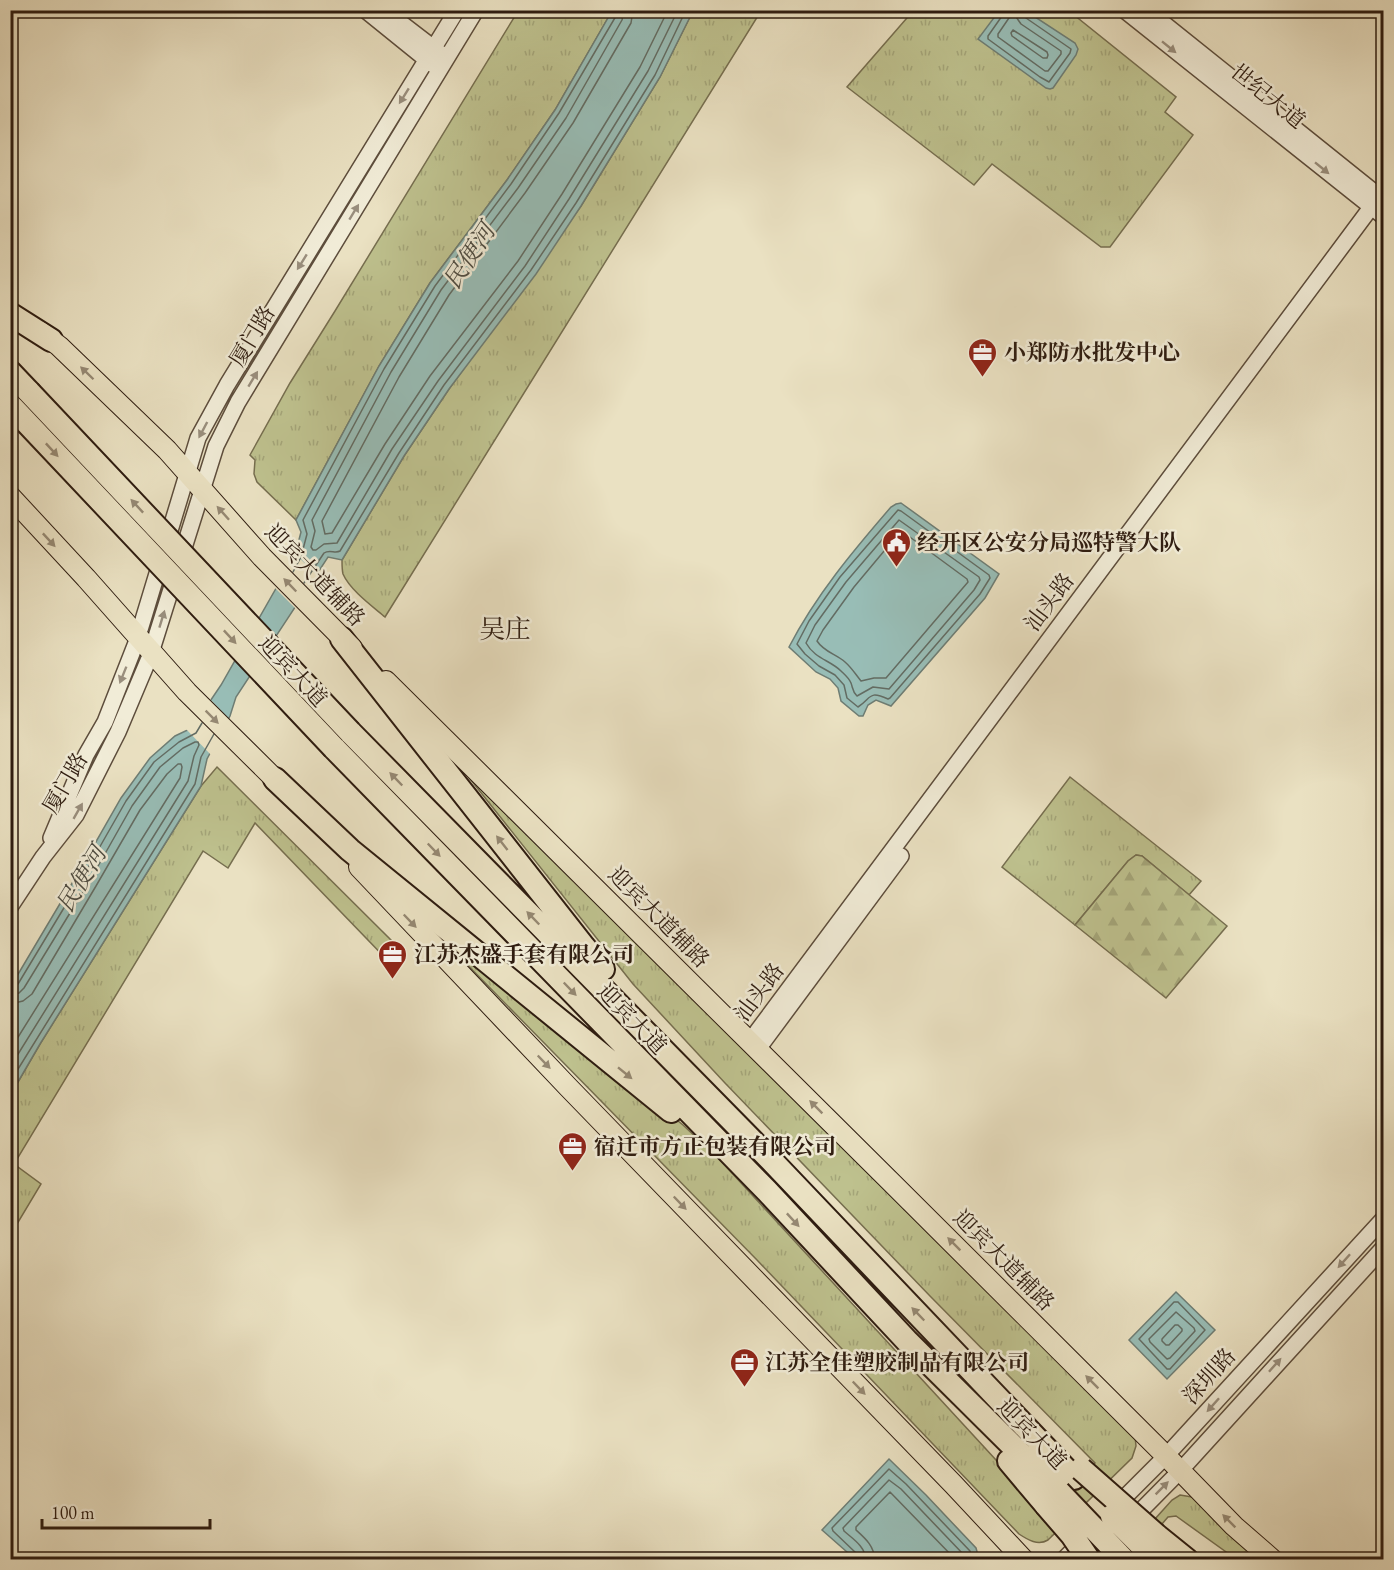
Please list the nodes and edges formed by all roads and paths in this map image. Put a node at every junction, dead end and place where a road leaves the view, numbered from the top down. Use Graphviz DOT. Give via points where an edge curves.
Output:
graph roads {
  1 [pos="365,10"];
  2 [pos="384,10"];
  3 [pos="457,10"];
  4 [pos="476,10"];
  5 [pos="1124,10"];
  6 [pos="1147,10"];
  7 [pos="430,55"];
  8 [pos="444,65"];
  9 [pos="1380,204"];
  10 [pos="10,313"];
  11 [pos="51,340"];
  12 [pos="10,372"];
  13 [pos="11,407"];
  14 [pos="187,473"];
  15 [pos="202,489"];
  16 [pos="10,496"];
  17 [pos="138,637"];
  18 [pos="342,639"];
  19 [pos="151,652"];
  20 [pos="342,740"];
  21 [pos="275,779"];
  22 [pos="43,857"];
  23 [pos="10,908"];
  24 [pos="754,1045"];
  25 [pos="771,1160"];
  26 [pos="767,1191"];
  27 [pos="1383,1218"];
  28 [pos="1383,1247"];
  29 [pos="1173,1464"];
  30 [pos="1065,1486"];
  31 [pos="1152,1547"];
  32 [pos="1024,1560"];
  33 [pos="1064,1560"];
  34 [pos="1091,1560"];
  35 [pos="1124,1560"];
  36 [pos="1187,1560"];
  37 [pos="1273,1560"];
  1 -- 7 [label="street"];
  2 -- 7 [label="street"];
  3 -- 7 [label="street, 厦门路"];
  4 -- 8 [label="street, 厦门路"];
  5 -- 9 [label="street, 世纪大道, one-way"];
  6 -- 9 [label="street, 世纪大道"];
  7 -- 8 [label="street"];
  7 -- 14 [label="street, 厦门路, one-way" via="227,385 198,438"];
  15 -- 8 [label="street, 厦门路, one-way" via="216,446 238,402"];
  9 -- 24 [label="street, 汕头路"];
  10 -- 11 [label="highway"];
  14 -- 11 [label="main road, 迎宾大道辅路, one-way"];
  20 -- 12 [label="highway, 迎宾大道, one-way, bridge"];
  13 -- 20 [label="highway, 迎宾大道, one-way, bridge"];
  14 -- 15 [label="main road, 迎宾大道辅路"];
  14 -- 17 [label="street, 厦门路"];
  18 -- 15 [label="main road, 迎宾大道辅路, one-way"];
  19 -- 15 [label="street, 厦门路, one-way"];
  16 -- 17 [label="main road, one-way"];
  17 -- 19 [label="main road"];
  17 -- 22 [label="street, 厦门路, one-way" via="105,722 86,755"];
  18 -- 24 [label="main road, 迎宾大道辅路"];
  25 -- 18 [label="highway, one-way" via="584,947"];
  19 -- 21 [label="main road, one-way"];
  22 -- 19 [label="street, 厦门路, one-way" via="76,815 118,732"];
  25 -- 20 [label="highway, 迎宾大道, one-way"];
  20 -- 26 [label="highway, 迎宾大道, one-way"];
  21 -- 26 [label="highway, one-way" via="350,850"];
  21 -- 32 [label="main road, one-way"];
  22 -- 23 [label="street"];
  29 -- 24 [label="main road, 迎宾大道辅路, one-way"];
  30 -- 25 [label="highway, 迎宾大道, one-way" via="936,1333"];
  26 -- 30 [label="highway, 迎宾大道, one-way" via="907,1341"];
  27 -- 29 [label="street, 深圳路, one-way"];
  29 -- 28 [label="street, 深圳路, one-way"];
  29 -- 33 [label="street, 深圳路"];
  34 -- 29 [label="street, 深圳路, one-way"];
  37 -- 29 [label="main road, 迎宾大道辅路, one-way"];
  30 -- 31 [label="highway, 迎宾大道, bridge"];
  30 -- 34 [label="highway, bridge" via="1072,1535"];
  30 -- 35 [label="highway, 迎宾大道, bridge"];
  31 -- 36 [label="highway, 迎宾大道"];
}
